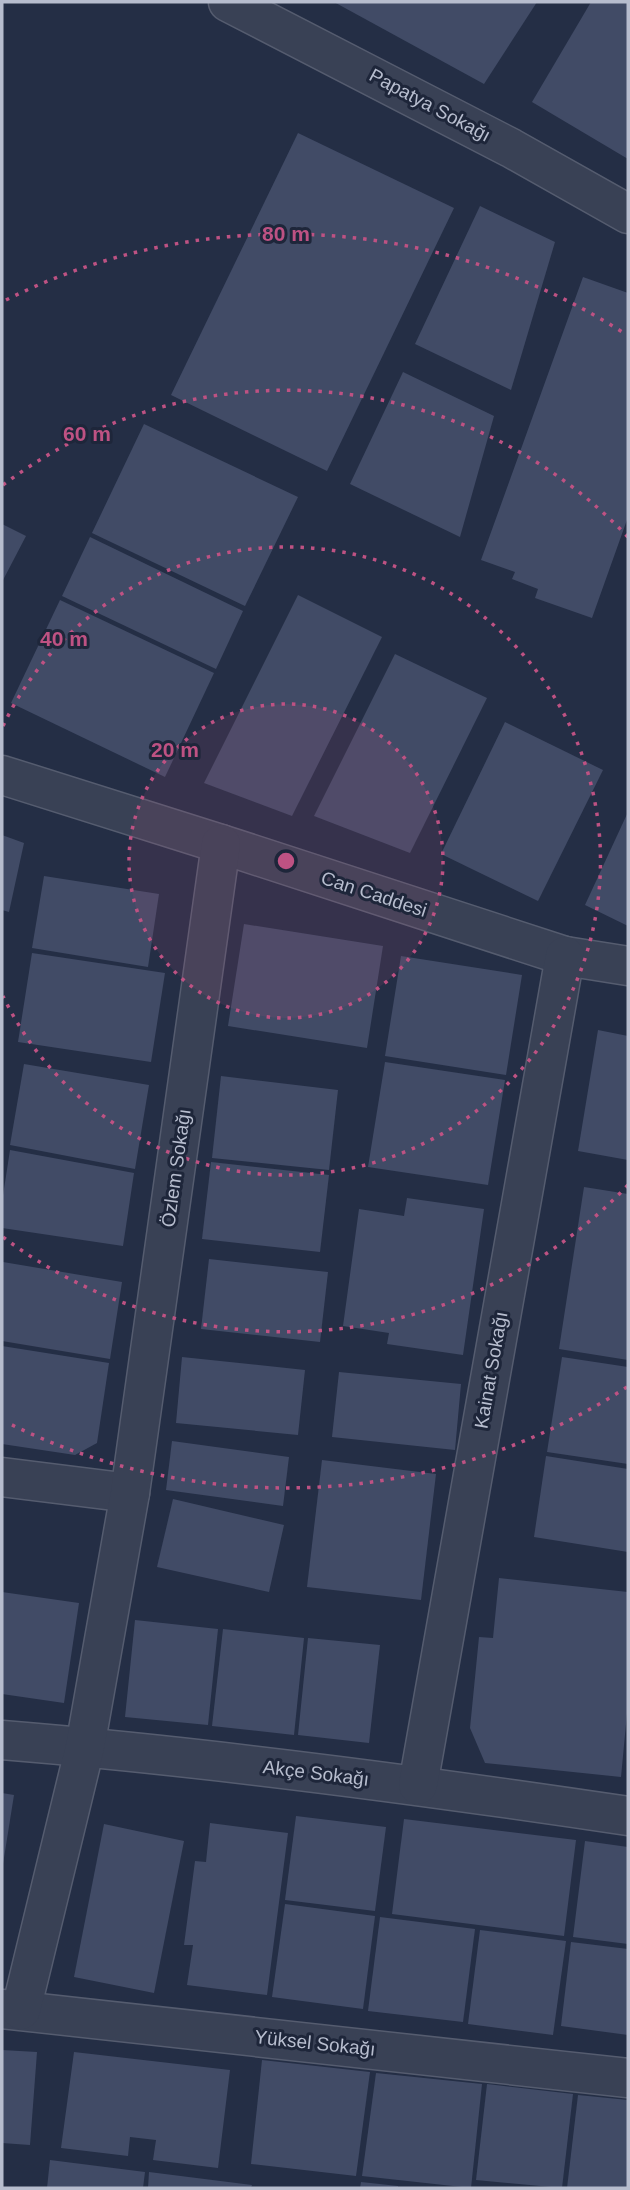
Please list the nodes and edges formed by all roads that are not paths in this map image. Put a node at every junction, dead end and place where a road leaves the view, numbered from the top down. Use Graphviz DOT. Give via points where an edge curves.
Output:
graph roads {
  1 [pos="228,2"];
  2 [pos="628,214"];
  3 [pos="2,775"];
  4 [pos="221,844"];
  5 [pos="565,956"];
  6 [pos="628,965"];
  7 [pos="2,1477"];
  8 [pos="130,1493"];
  9 [pos="2,1740"];
  10 [pos="85,1747"];
  11 [pos="418,1785"];
  12 [pos="628,1816"];
  13 [pos="11,2009"];
  14 [pos="628,2078"];
  1 -- 2 [label="street, Papatya Sokağı"];
  3 -- 4 [label="street, Can Caddesi"];
  4 -- 5 [label="street, Can Caddesi"];
  4 -- 8 [label="street, Özlem Sokağı"];
  5 -- 6 [label="street, Can Caddesi"];
  5 -- 11 [label="street, Kainat Sokağı"];
  7 -- 8 [label="street"];
  8 -- 10 [label="street, Özlem Sokağı"];
  9 -- 10 [label="street, Akçe Sokağı"];
  10 -- 11 [label="street, Akçe Sokağı"];
  10 -- 13 [label="street, Özlem Sokağı"];
  11 -- 12 [label="street, Akçe Sokağı"];
  13 -- 14 [label="street, Yüksel Sokağı"];
}
